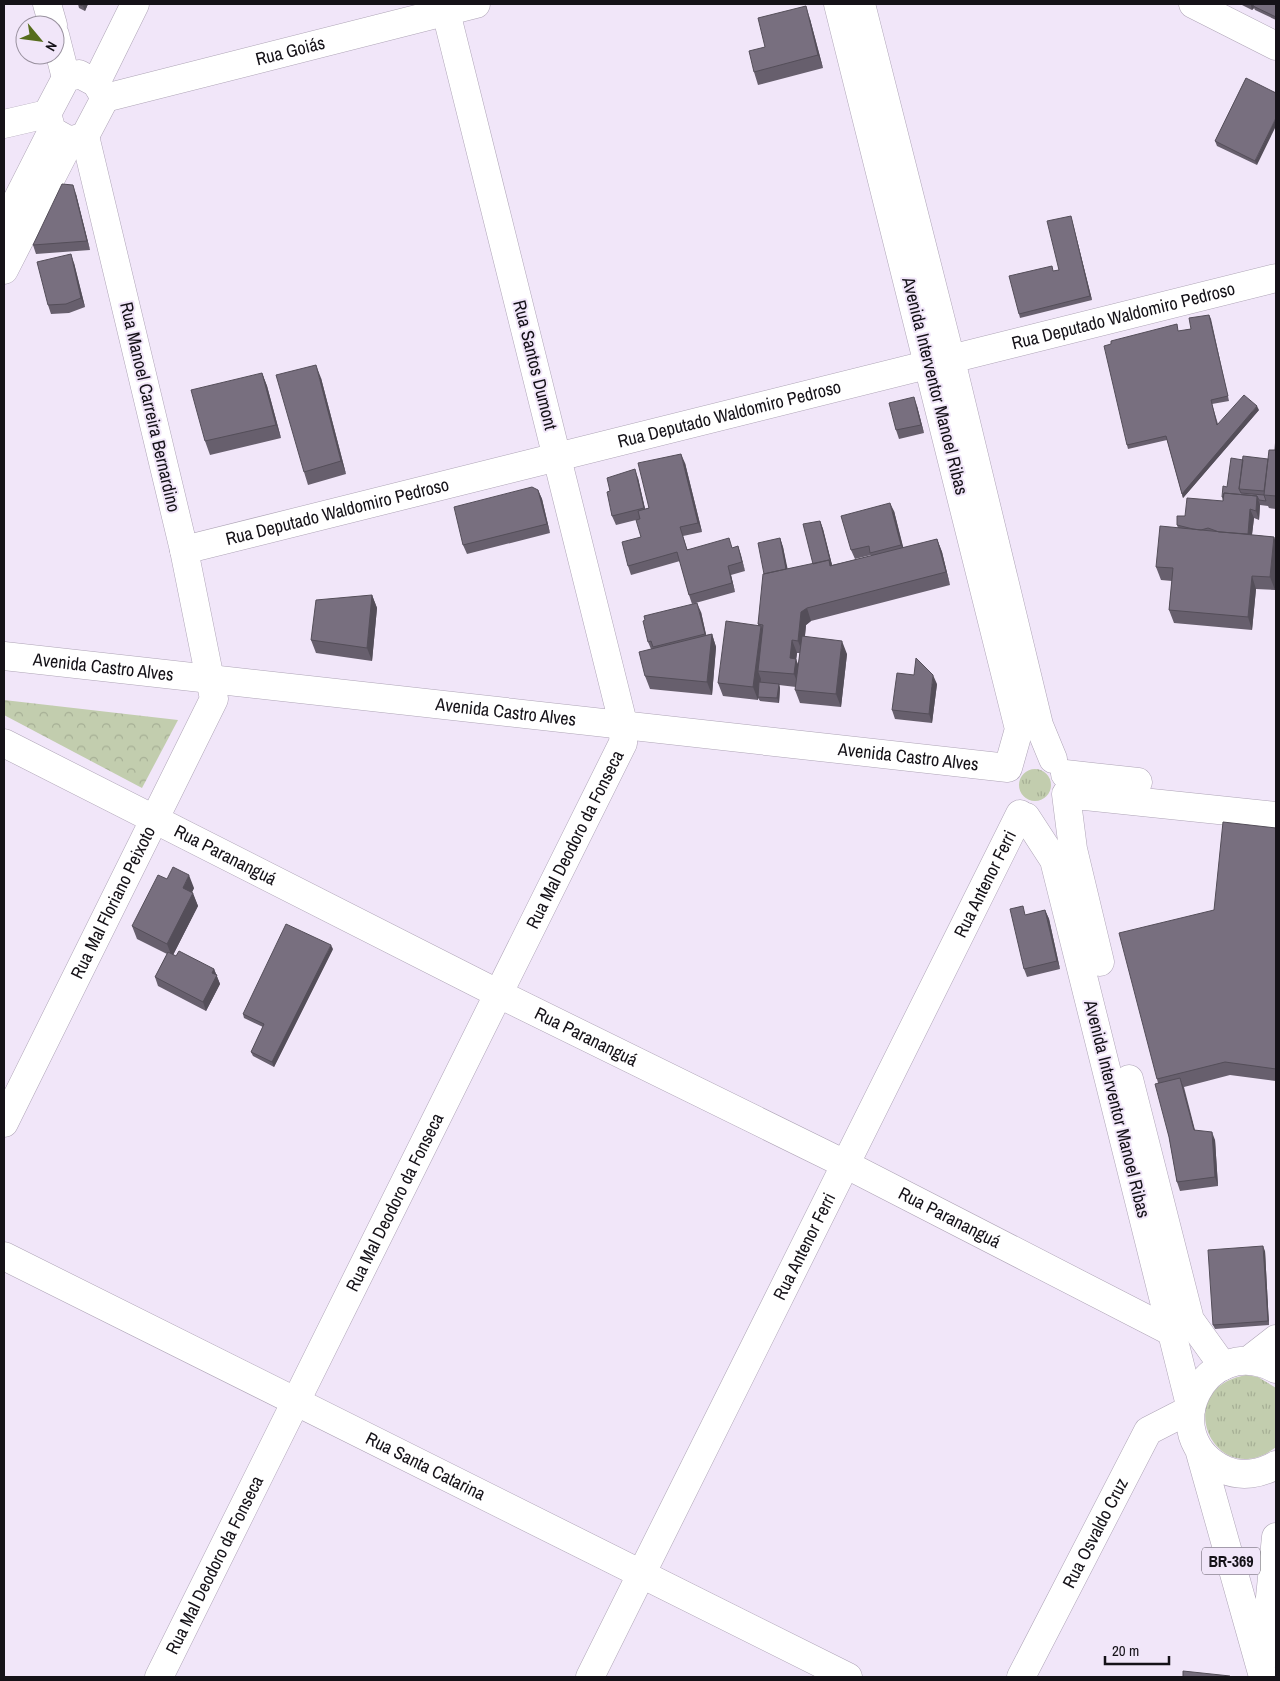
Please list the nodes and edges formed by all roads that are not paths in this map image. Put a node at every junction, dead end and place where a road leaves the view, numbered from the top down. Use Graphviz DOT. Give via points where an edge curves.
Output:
graph roads {
  1 [pos="115,4"];
  2 [pos="135,4"];
  3 [pos="476,4"];
  4 [pos="838,4"];
  5 [pos="861,4"];
  6 [pos="1193,4"];
  7 [pos="445,7"];
  8 [pos="1276,46"];
  9 [pos="65,49"];
  10 [pos="87,83"];
  11 [pos="4,124"];
  12 [pos="63,130"];
  13 [pos="4,226"];
  14 [pos="4,270"];
  15 [pos="1276,278"];
  16 [pos="941,363"];
  17 [pos="558,457"];
  18 [pos="184,550"];
  19 [pos="4,656"];
  20 [pos="4,673"];
  21 [pos="212,689"];
  22 [pos="624,735"];
  23 [pos="4,743"];
  24 [pos="1005,776"];
  25 [pos="1062,776"];
  26 [pos="1276,797"];
  27 [pos="1023,816"];
  28 [pos="1276,816"];
  29 [pos="155,820"];
  30 [pos="499,994"];
  31 [pos="1100,1002"];
  32 [pos="4,1123"];
  33 [pos="847,1164"];
  34 [pos="4,1256"];
  35 [pos="1170,1331"];
  36 [pos="1276,1339"];
  37 [pos="1236,1363"];
  38 [pos="1276,1369"];
  39 [pos="297,1401"];
  40 [pos="1191,1409"];
  41 [pos="1199,1449"];
  42 [pos="1276,1466"];
  43 [pos="1276,1537"];
  44 [pos="642,1574"];
  45 [pos="1262,1675"];
  46 [pos="159,1677"];
  47 [pos="590,1677"];
  48 [pos="848,1677"];
  49 [pos="1021,1677"];
  1 -- 10 [label="street"];
  2 -- 10 [label="street"];
  3 -- 7 [label="street, Rua Goiás"];
  4 -- 16 [label="street, Avenida Interventor Manoel Ribas"];
  5 -- 16 [label="street, Avenida Interventor Manoel Ribas"];
  6 -- 8 [label="street"];
  7 -- 10 [label="street, Rua Goiás"];
  7 -- 17 [label="street, Rua Santos Dumont"];
  9 -- 10 [label="street"];
  10 -- 12 [label="street"];
  10 -- 12 [label="street"];
  11 -- 12 [label="street"];
  12 -- 13 [label="street"];
  12 -- 14 [label="street"];
  12 -- 18 [label="street, Rua Manoel Carreira Bernardino"];
  15 -- 16 [label="street, Rua Deputado Waldomiro Pedroso"];
  16 -- 17 [label="street, Rua Deputado Waldomiro Pedroso"];
  16 -- 24 [label="street, Avenida Interventor Manoel Ribas" via="1020,729"];
  16 -- 25 [label="street, Avenida Interventor Manoel Ribas" via="1039,725"];
  17 -- 18 [label="street, Rua Deputado Waldomiro Pedroso"];
  17 -- 22 [label="street, Rua Santos Dumont"];
  18 -- 21 [label="street, Rua Manoel Carreira Bernardino"];
  19 -- 21 [label="street, Avenida Castro Alves"];
  20 -- 21 [label="street, Avenida Castro Alves"];
  21 -- 22 [label="street, Avenida Castro Alves"];
  21 -- 29 [label="street, Rua Mal Floriano Peixoto"];
  22 -- 24 [label="street, Avenida Castro Alves"];
  22 -- 30 [label="street, Rua Mal Deodoro da Fonseca"];
  23 -- 29 [label="street, Rua Parananguá"];
  24 -- 25 [label="street" via="1016,758 1042,754"];
  24 -- 27 [label="street" via="1006,802"];
  25 -- 26 [label="street"];
  25 -- 27 [label="street" via="1060,805 1039,818"];
  25 -- 28 [label="street"];
  25 -- 31 [label="street, Avenida Interventor Manoel Ribas"];
  27 -- 31 [label="street, Avenida Interventor Manoel Ribas" via="1054,860"];
  27 -- 33 [label="street, Rua Antenor Ferri"];
  29 -- 30 [label="street, Rua Parananguá"];
  29 -- 32 [label="street, Rua Mal Floriano Peixoto"];
  30 -- 33 [label="street, Rua Parananguá"];
  30 -- 39 [label="street, Rua Mal Deodoro da Fonseca"];
  31 -- 35 [label="street, Avenida Interventor Manoel Ribas"];
  31 -- 37 [label="street, Avenida Interventor Manoel Ribas" via="1190,1320"];
  33 -- 35 [label="street, Rua Parananguá"];
  33 -- 44 [label="street, Rua Antenor Ferri"];
  34 -- 39 [label="street, Rua Santa Catarina"];
  35 -- 40 [label="street, Avenida Interventor Manoel Ribas"];
  36 -- 37 [label="street, BR-369"];
  37 -- 38 [label="street" via="1267,1364"];
  37 -- 40 [label="street, BR-369" via="1205,1379 1198,1388"];
  39 -- 44 [label="street, Rua Santa Catarina"];
  39 -- 46 [label="street, Rua Mal Deodoro da Fonseca"];
  40 -- 41 [label="street, BR-369" via="1191,1430"];
  40 -- 49 [label="street, Rua Osvaldo Cruz" via="1148,1431"];
  41 -- 42 [label="street, BR-369" via="1217,1466 1239,1474 1263,1472"];
  41 -- 45 [label="street, BR-369"];
  43 -- 45 [label="street, BR-369"];
  44 -- 47 [label="street, Rua Antenor Ferri"];
  44 -- 48 [label="street, Rua Santa Catarina"];
}
